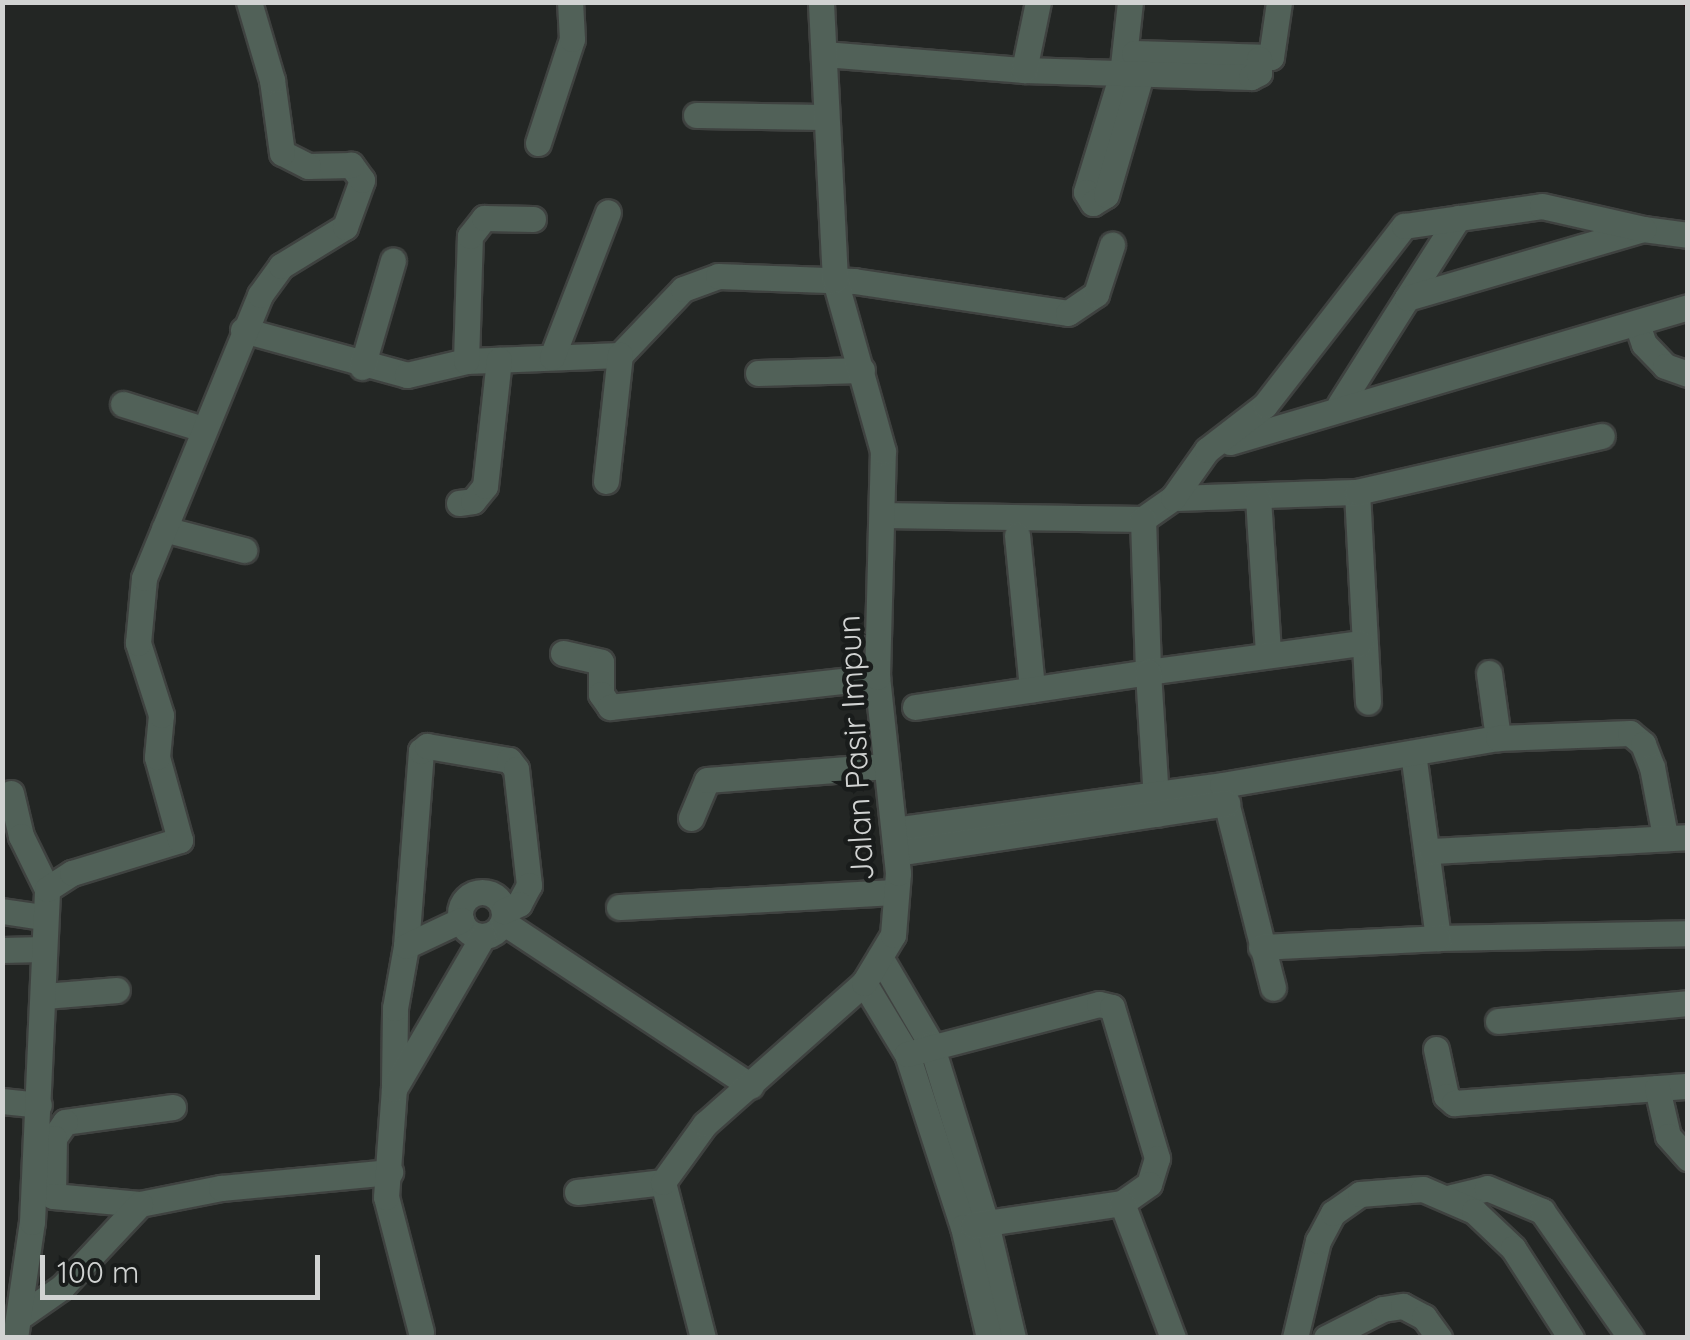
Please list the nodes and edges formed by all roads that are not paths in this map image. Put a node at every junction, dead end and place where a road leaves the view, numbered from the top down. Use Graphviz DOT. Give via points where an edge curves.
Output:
graph roads {
  1 [pos="249,2"];
  2 [pos="570,2"];
  3 [pos="1038,2"];
  4 [pos="1130,2"];
  5 [pos="1279,2"];
  6 [pos="817,3"];
  7 [pos="824,54"];
  8 [pos="1134,64"];
  9 [pos="1024,70"];
  10 [pos="696,115"];
  11 [pos="826,117"];
  12 [pos="538,143"];
  13 [pos="608,212"];
  14 [pos="1458,218"];
  15 [pos="533,219"];
  16 [pos="1643,230"];
  17 [pos="1688,235"];
  18 [pos="1112,246"];
  19 [pos="393,260"];
  20 [pos="835,280"];
  21 [pos="1408,298"];
  22 [pos="1688,307"];
  23 [pos="1637,324"];
  24 [pos="244,330"];
  25 [pos="620,356"];
  26 [pos="552,358"];
  27 [pos="499,360"];
  28 [pos="466,361"];
  29 [pos="362,367"];
  30 [pos="862,370"];
  31 [pos="758,373"];
  32 [pos="1688,374"];
  33 [pos="124,404"];
  34 [pos="1340,404"];
  35 [pos="204,428"];
  36 [pos="1602,436"];
  37 [pos="1207,450"];
  38 [pos="606,481"];
  39 [pos="1357,492"];
  40 [pos="1174,498"];
  41 [pos="1258,498"];
  42 [pos="459,503"];
  43 [pos="882,515"];
  44 [pos="1143,519"];
  45 [pos="164,529"];
  46 [pos="1017,535"];
  47 [pos="244,550"];
  48 [pos="1360,642"];
  49 [pos="563,653"];
  50 [pos="1268,653"];
  51 [pos="1148,672"];
  52 [pos="1489,674"];
  53 [pos="877,677"];
  54 [pos="1032,689"];
  55 [pos="1368,702"];
  56 [pos="915,706"];
  57 [pos="1498,738"];
  58 [pos="1413,753"];
  59 [pos="885,766"];
  60 [pos="11,793"];
  61 [pos="1224,794"];
  62 [pos="1156,803"];
  63 [pos="691,818"];
  64 [pos="1676,837"];
  65 [pos="895,842"];
  66 [pos="1431,851"];
  67 [pos="47,889"];
  68 [pos="896,892"];
  69 [pos="619,907"];
  70 [pos="2,910"];
  71 [pos="42,917"];
  72 [pos="461,920"];
  73 [pos="497,923"];
  74 [pos="1688,933"];
  75 [pos="1438,938"];
  76 [pos="406,946"];
  77 [pos="1261,947"];
  78 [pos="44,948"];
  79 [pos="2,950"];
  80 [pos="880,957"];
  81 [pos="864,983"];
  82 [pos="1273,988"];
  83 [pos="117,990"];
  84 [pos="45,996"];
  85 [pos="1688,1002"];
  86 [pos="1498,1021"];
  87 [pos="919,1049"];
  88 [pos="1436,1050"];
  89 [pos="751,1086"];
  90 [pos="1688,1086"];
  91 [pos="1657,1088"];
  92 [pos="394,1089"];
  93 [pos="2,1102"];
  94 [pos="39,1105"];
  95 [pos="173,1108"];
  96 [pos="1688,1158"];
  97 [pos="390,1172"];
  98 [pos="662,1182"];
  99 [pos="577,1192"];
  100 [pos="1452,1196"];
  101 [pos="1122,1202"];
  102 [pos="140,1204"];
  103 [pos="975,1225"];
  104 [pos="18,1326"];
  105 [pos="421,1332"];
  106 [pos="703,1338"];
  107 [pos="989,1338"];
  108 [pos="1013,1338"];
  109 [pos="1173,1338"];
  110 [pos="1295,1338"];
  111 [pos="1326,1338"];
  112 [pos="1439,1338"];
  113 [pos="1571,1338"];
  114 [pos="1631,1338"];
  1 -- 24 [label="street" via="272,80 282,153 308,166 351,165 362,180 345,226 281,266"];
  2 -- 12 [label="street" via="572,39"];
  3 -- 9 [label="street"];
  4 -- 8 [label="street"];
  5 -- 8 [label="street" via="1275,52 1260,59 1259,73"];
  6 -- 7 [label="street, Jalan Pasir Impun"];
  7 -- 9 [label="street"];
  7 -- 11 [label="street, Jalan Pasir Impun"];
  8 -- 9 [label="street"];
  10 -- 11 [label="street"];
  11 -- 20 [label="street, Jalan Pasir Impun"];
  13 -- 26 [label="street"];
  14 -- 16 [label="street" via="1542,206"];
  14 -- 21 [label="street"];
  14 -- 37 [label="street" via="1404,226 1265,405"];
  15 -- 28 [label="street" via="484,218 470,236"];
  16 -- 17 [label="street"];
  16 -- 21 [label="street"];
  18 -- 20 [label="street" via="1096,294 1068,313"];
  19 -- 29 [label="street"];
  20 -- 25 [label="street" via="718,276 683,289"];
  20 -- 30 [label="street, Jalan Pasir Impun"];
  21 -- 34 [label="street"];
  22 -- 23 [label="street"];
  23 -- 32 [label="street" via="1664,366"];
  23 -- 34 [label="street"];
  24 -- 29 [label="street"];
  24 -- 35 [label="street"];
  25 -- 26 [label="street"];
  25 -- 38 [label="street"];
  26 -- 27 [label="street"];
  27 -- 28 [label="street"];
  27 -- 42 [label="street" via="484,486 472,501"];
  28 -- 29 [label="street" via="407,375"];
  30 -- 31 [label="street"];
  30 -- 43 [label="street, Jalan Pasir Impun" via="883,452"];
  33 -- 35 [label="street"];
  34 -- 37 [label="street"];
  35 -- 45 [label="street"];
  36 -- 39 [label="street"];
  37 -- 40 [label="street"];
  39 -- 41 [label="street"];
  39 -- 48 [label="street"];
  40 -- 41 [label="street"];
  40 -- 44 [label="street"];
  41 -- 50 [label="street"];
  43 -- 44 [label="street"];
  43 -- 53 [label="street, Jalan Pasir Impun"];
  44 -- 51 [label="street"];
  45 -- 47 [label="street"];
  45 -- 67 [label="street" via="144,578 138,643 162,715 156,757 180,840 72,873"];
  46 -- 54 [label="street"];
  48 -- 50 [label="street"];
  48 -- 55 [label="street"];
  49 -- 53 [label="street" via="601,662 601,694 610,707"];
  50 -- 51 [label="street"];
  51 -- 54 [label="street"];
  51 -- 62 [label="street"];
  52 -- 57 [label="street"];
  53 -- 59 [label="street, Jalan Pasir Impun"];
  54 -- 56 [label="street"];
  57 -- 58 [label="street"];
  57 -- 64 [label="street" via="1638,737"];
  58 -- 61 [label="street"];
  58 -- 66 [label="street"];
  59 -- 63 [label="street" via="707,780"];
  59 -- 65 [label="street, Jalan Pasir Impun"];
  60 -- 67 [label="street"];
  61 -- 62 [label="street"];
  61 -- 77 [label="street"];
  62 -- 65 [label="street"];
  64 -- 66 [label="street"];
  65 -- 68 [label="street, Jalan Pasir Impun"];
  66 -- 75 [label="street"];
  67 -- 71 [label="street"];
  68 -- 69 [label="street"];
  68 -- 80 [label="street, Jalan Pasir Impun" via="893,935"];
  70 -- 71 [label="street"];
  71 -- 78 [label="street"];
  72 -- 73 [label="street"];
  72 -- 73 [label="street" via="463,902 478,892 495,896"];
  72 -- 76 [label="street"];
  73 -- 76 [label="street" via="529,885 516,769 509,760 427,746 420,751"];
  73 -- 89 [label="street"];
  73 -- 92 [label="street"];
  74 -- 75 [label="street"];
  75 -- 77 [label="street"];
  76 -- 92 [label="street" via="395,1008"];
  77 -- 82 [label="street"];
  78 -- 79 [label="street"];
  78 -- 84 [label="street"];
  80 -- 81 [label="street, Jalan Pasir Impun"];
  80 -- 87 [label="street"];
  81 -- 87 [label="street"];
  81 -- 89 [label="street, Jalan Pasir Impun"];
  83 -- 84 [label="street"];
  84 -- 94 [label="street"];
  85 -- 86 [label="street"];
  87 -- 101 [label="street" via="1099,1004 1112,1008 1157,1158 1149,1184"];
  87 -- 103 [label="street"];
  88 -- 91 [label="street" via="1446,1096 1454,1103"];
  89 -- 98 [label="street, Jalan Pasir Impun" via="692,1139"];
  90 -- 91 [label="street"];
  91 -- 96 [label="street" via="1668,1136"];
  92 -- 97 [label="street"];
  93 -- 94 [label="street"];
  94 -- 104 [label="street"];
  95 -- 102 [label="street" via="71,1118 54,1138 53,1196"];
  97 -- 102 [label="street" via="221,1188"];
  97 -- 105 [label="street" via="390,1230"];
  98 -- 99 [label="street"];
  98 -- 106 [label="street"];
  100 -- 110 [label="street" via="1424,1189 1360,1194 1333,1213 1314,1256"];
  100 -- 113 [label="street" via="1513,1248"];
  100 -- 114 [label="street" via="1487,1188 1542,1211"];
  101 -- 103 [label="street"];
  101 -- 109 [label="street"];
  102 -- 104 [label="street"];
  103 -- 107 [label="street"];
  103 -- 108 [label="street"];
  111 -- 112 [label="street" via="1403,1306 1424,1317"];
}
